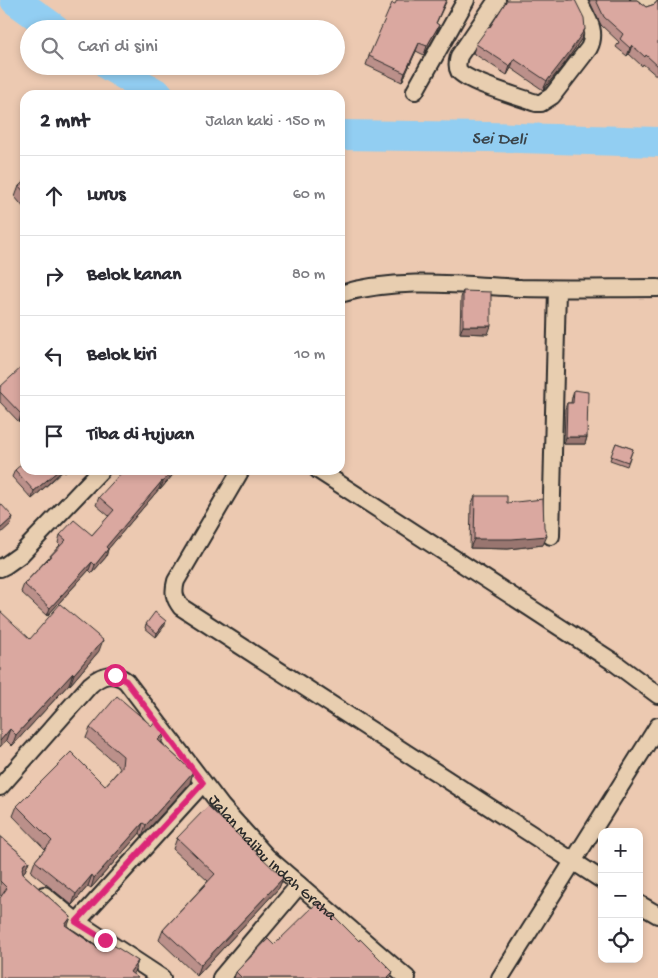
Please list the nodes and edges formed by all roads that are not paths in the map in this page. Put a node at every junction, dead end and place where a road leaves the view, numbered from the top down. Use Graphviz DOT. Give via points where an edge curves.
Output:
graph roads {
  1 [pos="466,0"];
  2 [pos="497,0"];
  3 [pos="578,0"];
  4 [pos="639,0"];
  5 [pos="650,0"];
  6 [pos="415,91"];
  7 [pos="658,288"];
  8 [pos="557,289"];
  9 [pos="345,293"];
  10 [pos="85,475"];
  11 [pos="96,475"];
  12 [pos="238,475"];
  13 [pos="326,475"];
  14 [pos="84,488"];
  15 [pos="551,536"];
  16 [pos="0,568"];
  17 [pos="658,695"];
  18 [pos="658,726"];
  19 [pos="203,783"];
  20 [pos="0,787"];
  21 [pos="574,863"];
  22 [pos="598,878"];
  23 [pos="298,885"];
  24 [pos="34,887"];
  25 [pos="643,906"];
  26 [pos="658,915"];
  27 [pos="76,922"];
  28 [pos="162,978"];
  29 [pos="221,978"];
  30 [pos="407,978"];
  31 [pos="500,978"];
  1 -- 6 [label="street"];
  2 -- 3 [label="street" via="460,56 459,71 470,79 541,103 552,96 593,41 593,30"];
  4 -- 5 [label="street" via="645,6"];
  7 -- 8 [label="street"];
  8 -- 9 [label="street" via="431,284 384,286"];
  8 -- 15 [label="street"];
  10 -- 14 [label="street"];
  11 -- 14 [label="street"];
  12 -- 21 [label="street" via="176,581 175,600 181,607"];
  13 -- 17 [label="street" via="615,663"];
  14 -- 16 [label="street" via="20,555"];
  18 -- 21 [label="street"];
  19 -- 20 [label="street, Jalan Malibu Indah Graha" via="126,681 115,675 106,675 90,685"];
  19 -- 23 [label="street, Jalan Malibu Indah Graha" via="244,832"];
  19 -- 27 [label="street"];
  21 -- 22 [label="street"];
  21 -- 31 [label="street"];
  23 -- 29 [label="street"];
  23 -- 30 [label="street, Jalan Malibu Indah Graha"];
  24 -- 27 [label="street"];
  25 -- 26 [label="street"];
  27 -- 28 [label="street"];
}
